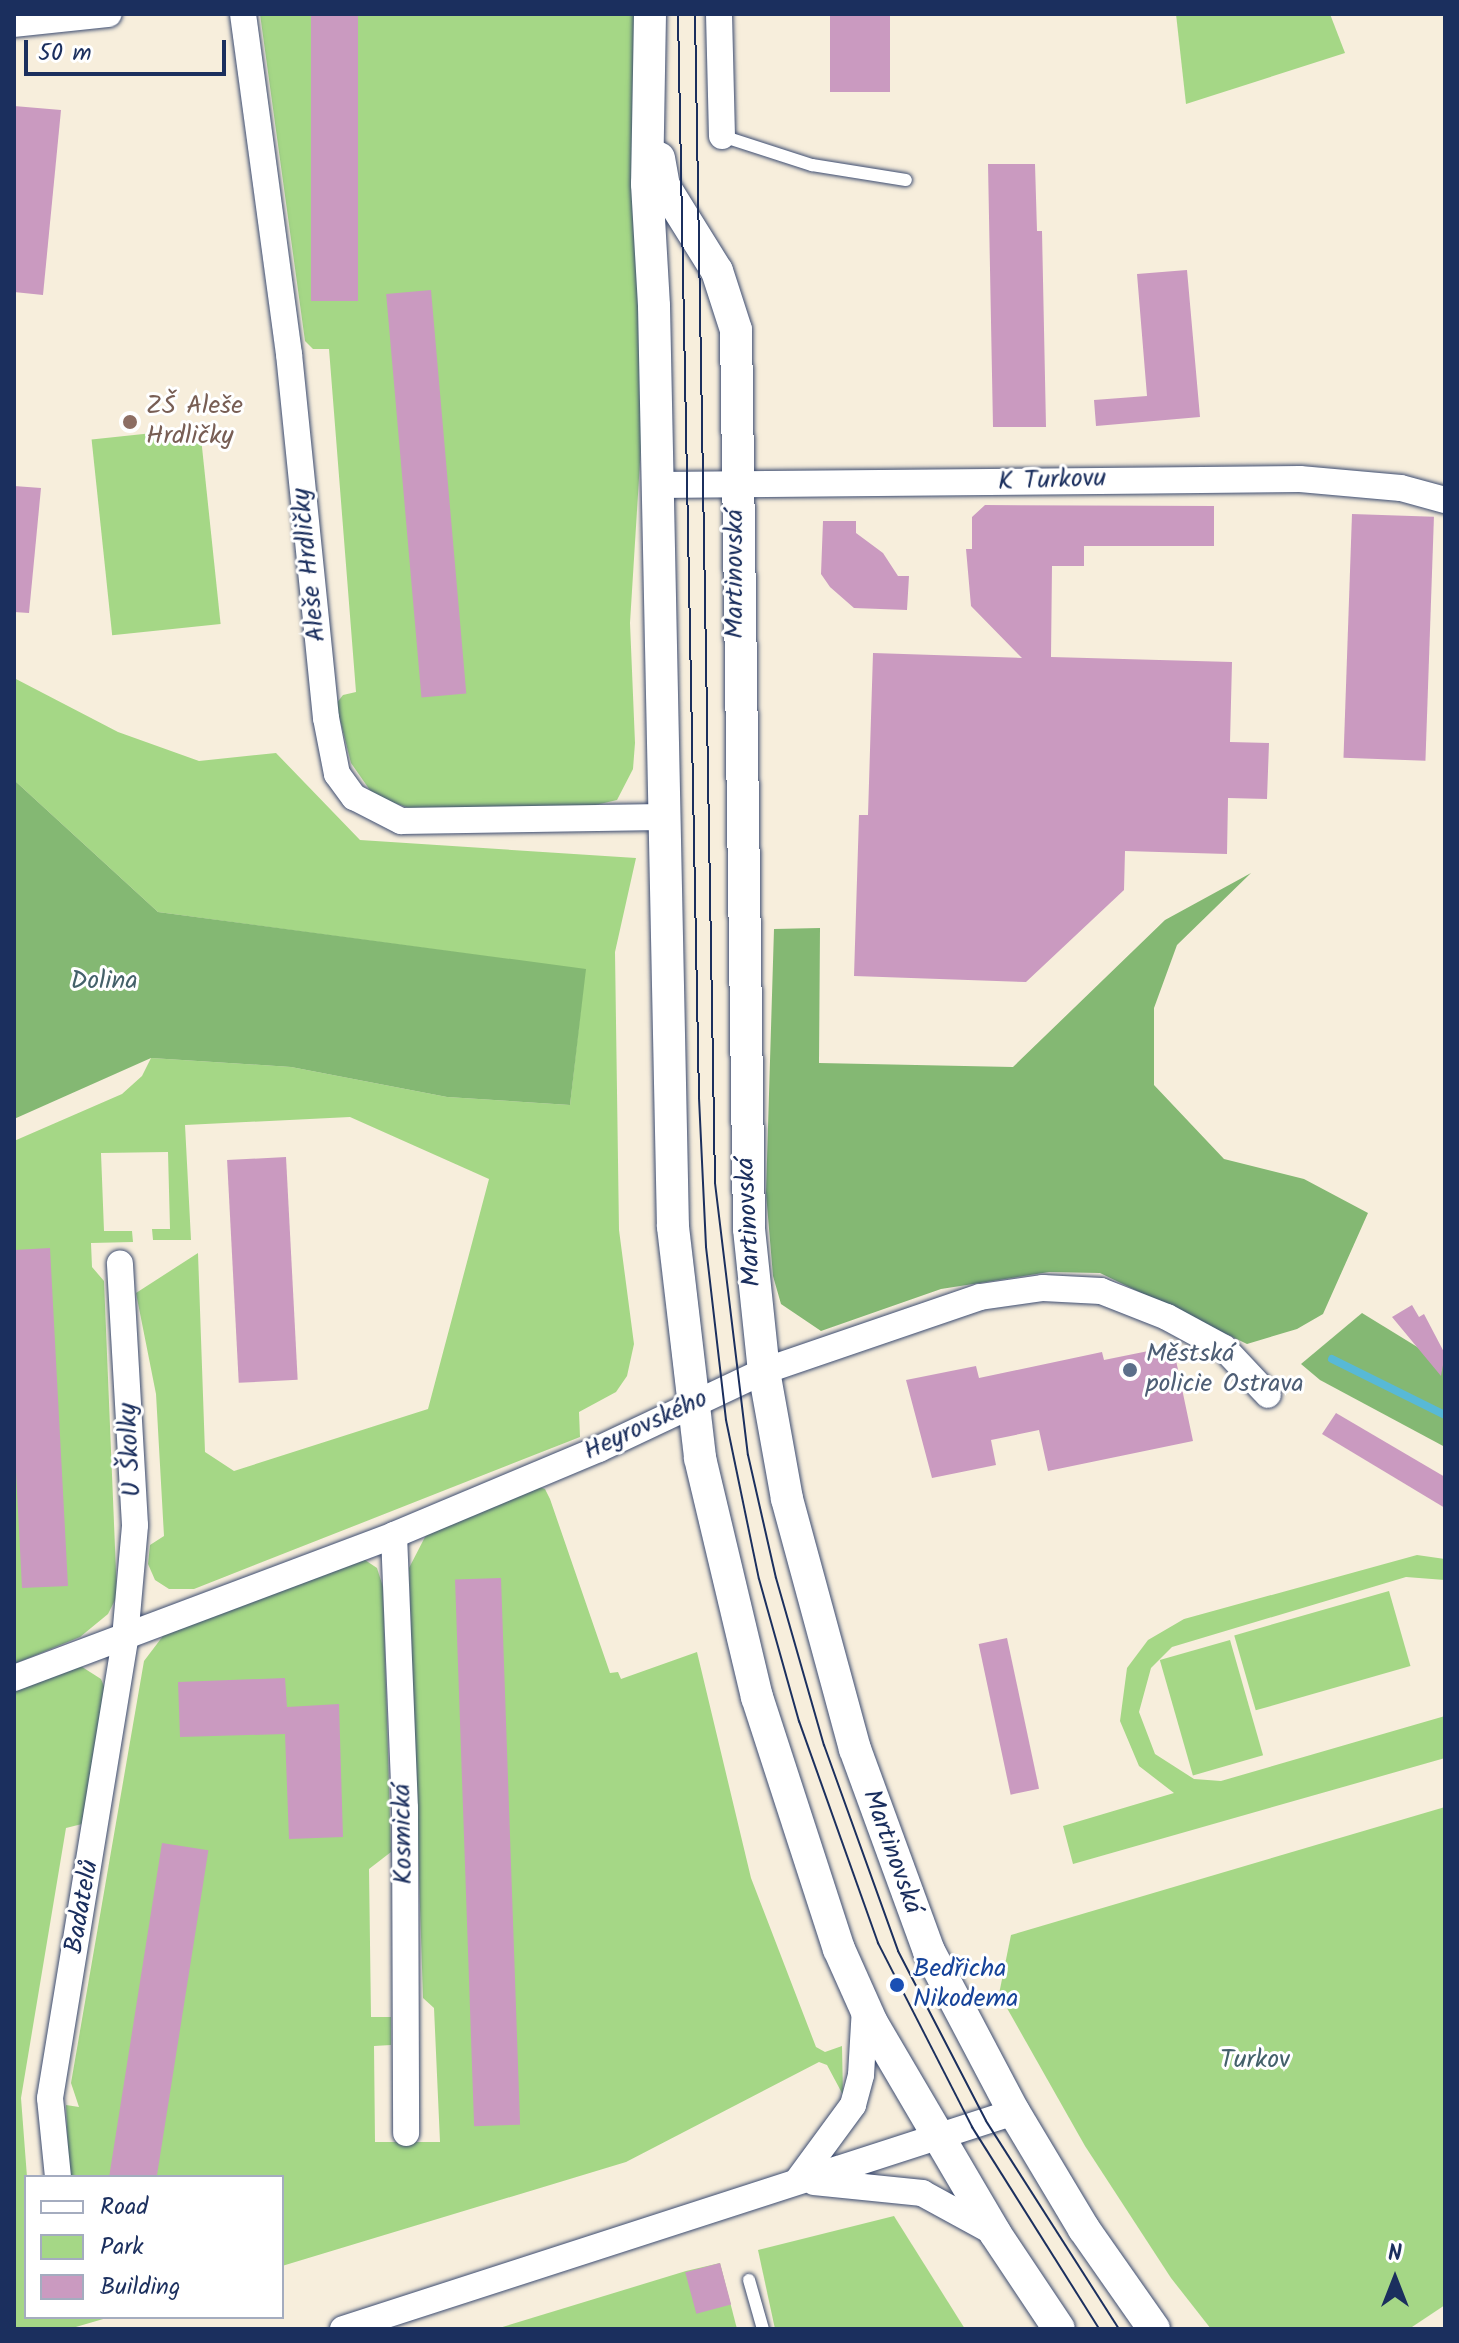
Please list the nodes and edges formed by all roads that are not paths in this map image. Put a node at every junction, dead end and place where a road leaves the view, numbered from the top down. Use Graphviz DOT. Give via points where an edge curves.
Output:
graph roads {
  1 [pos="108,14"];
  2 [pos="243,14"];
  3 [pos="650,14"];
  4 [pos="719,14"];
  5 [pos="14,24"];
  6 [pos="650,48"];
  7 [pos="722,136"];
  8 [pos="906,180"];
  9 [pos="657,485"];
  10 [pos="735,485"];
  11 [pos="1445,500"];
  12 [pos="663,817"];
  13 [pos="120,1263"];
  14 [pos="764,1371"];
  15 [pos="1268,1395"];
  16 [pos="692,1405"];
  17 [pos="394,1535"];
  18 [pos="125,1638"];
  19 [pos="14,1678"];
  20 [pos="865,2007"];
  21 [pos="1014,2112"];
  22 [pos="406,2133"];
  23 [pos="939,2138"];
  24 [pos="58,2175"];
  25 [pos="798,2180"];
  26 [pos="995,2233"];
  27 [pos="749,2280"];
  28 [pos="343,2329"];
  29 [pos="763,2329"];
  30 [pos="1059,2329"];
  31 [pos="1154,2329"];
  1 -- 5 [label="street"];
  2 -- 12 [label="street, Aleše Hrdličky" via="289,354 326,718 337,774 354,797 401,821"];
  3 -- 6 [label="street, Martinovská"];
  4 -- 7 [label="street"];
  6 -- 9 [label="street, Martinovská" via="647,184"];
  6 -- 10 [label="street, Martinovská" via="664,186 713,262 733,315"];
  7 -- 8 [label="lane" via="812,165"];
  9 -- 10 [label="street, K Turkovu"];
  9 -- 12 [label="street, Martinovská"];
  10 -- 11 [label="street, K Turkovu" via="1300,479 1401,488"];
  10 -- 14 [label="street, Martinovská" via="746,1153"];
  12 -- 16 [label="street, Martinovská" via="673,1227"];
  13 -- 18 [label="street, U Školky" via="135,1525"];
  14 -- 15 [label="street, Heyrovského" via="980,1297 1043,1288 1101,1291 1167,1317 1224,1348"];
  14 -- 16 [label="street, Heyrovského"];
  14 -- 21 [label="street, Martinovská" via="805,1574 872,1800 929,1951"];
  16 -- 17 [label="street, Heyrovského"];
  16 -- 20 [label="street, Martinovská" via="718,1545 780,1780 820,1902"];
  17 -- 18 [label="street, Heyrovského"];
  17 -- 22 [label="street, Kosmická" via="405,1808"];
  18 -- 19 [label="street, Heyrovského"];
  18 -- 24 [label="street, Badatelů" via="50,2098"];
  20 -- 23 [label="street, Martinovská"];
  20 -- 25 [label="street" via="853,2105"];
  21 -- 23 [label="street"];
  21 -- 31 [label="street, Martinovská" via="1084,2229"];
  23 -- 25 [label="street"];
  23 -- 26 [label="street, Martinovská"];
  25 -- 26 [label="street" via="922,2193"];
  25 -- 28 [label="street"];
  26 -- 30 [label="street, Martinovská"];
  27 -- 29 [label="lane"];
}
